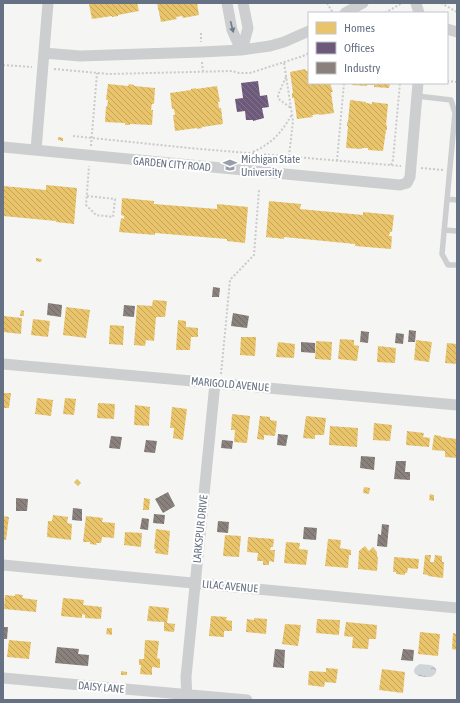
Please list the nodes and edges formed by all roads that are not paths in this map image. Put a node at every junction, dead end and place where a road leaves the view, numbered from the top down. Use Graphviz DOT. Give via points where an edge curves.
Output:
graph roads {
  1 [pos="48,3"];
  2 [pos="227,3"];
  3 [pos="243,3"];
  4 [pos="363,3"];
  5 [pos="347,12"];
  6 [pos="308,31"];
  7 [pos="242,50"];
  8 [pos="44,53"];
  9 [pos="418,84"];
  10 [pos="417,96"];
  11 [pos="454,99"];
  12 [pos="456,127"];
  13 [pos="3,147"];
  14 [pos="36,150"];
  15 [pos="454,156"];
  16 [pos="447,199"];
  17 [pos="457,200"];
  18 [pos="444,230"];
  19 [pos="457,231"];
  20 [pos="457,265"];
  21 [pos="3,364"];
  22 [pos="218,383"];
  23 [pos="457,405"];
  24 [pos="3,565"];
  25 [pos="195,583"];
  26 [pos="457,608"];
  27 [pos="3,678"];
  28 [pos="187,697"];
  29 [pos="247,700"];
  1 -- 8 [label="street"];
  2 -- 7 [label="street, one-way" via="232,30"];
  3 -- 7 [label="street" via="248,28"];
  4 -- 5 [label="street"];
  6 -- 7 [label="street" via="270,46"];
  7 -- 8 [label="street" via="80,56"];
  8 -- 14 [label="street"];
  9 -- 10 [label="street, GARDEN CITY ROAD"];
  10 -- 11 [label="lane"];
  10 -- 14 [label="street, GARDEN CITY ROAD" via="410,177 407,183 400,185"];
  11 -- 12 [label="lane"];
  12 -- 15 [label="lane"];
  13 -- 14 [label="street, GARDEN CITY ROAD"];
  15 -- 16 [label="lane"];
  16 -- 17 [label="lane"];
  16 -- 18 [label="lane"];
  18 -- 19 [label="lane"];
  18 -- 20 [label="lane" via="442,254 448,265"];
  21 -- 22 [label="street, MARIGOLD AVENUE"];
  22 -- 23 [label="street, MARIGOLD AVENUE"];
  22 -- 25 [label="street, LARKSPUR DRIVE"];
  24 -- 25 [label="street, LILAC AVENUE"];
  25 -- 26 [label="street, LILAC AVENUE"];
  25 -- 28 [label="street, LARKSPUR DRIVE" via="186,676"];
  27 -- 28 [label="street, DAISY LANE"];
  28 -- 29 [label="street, DAISY LANE"];
}
